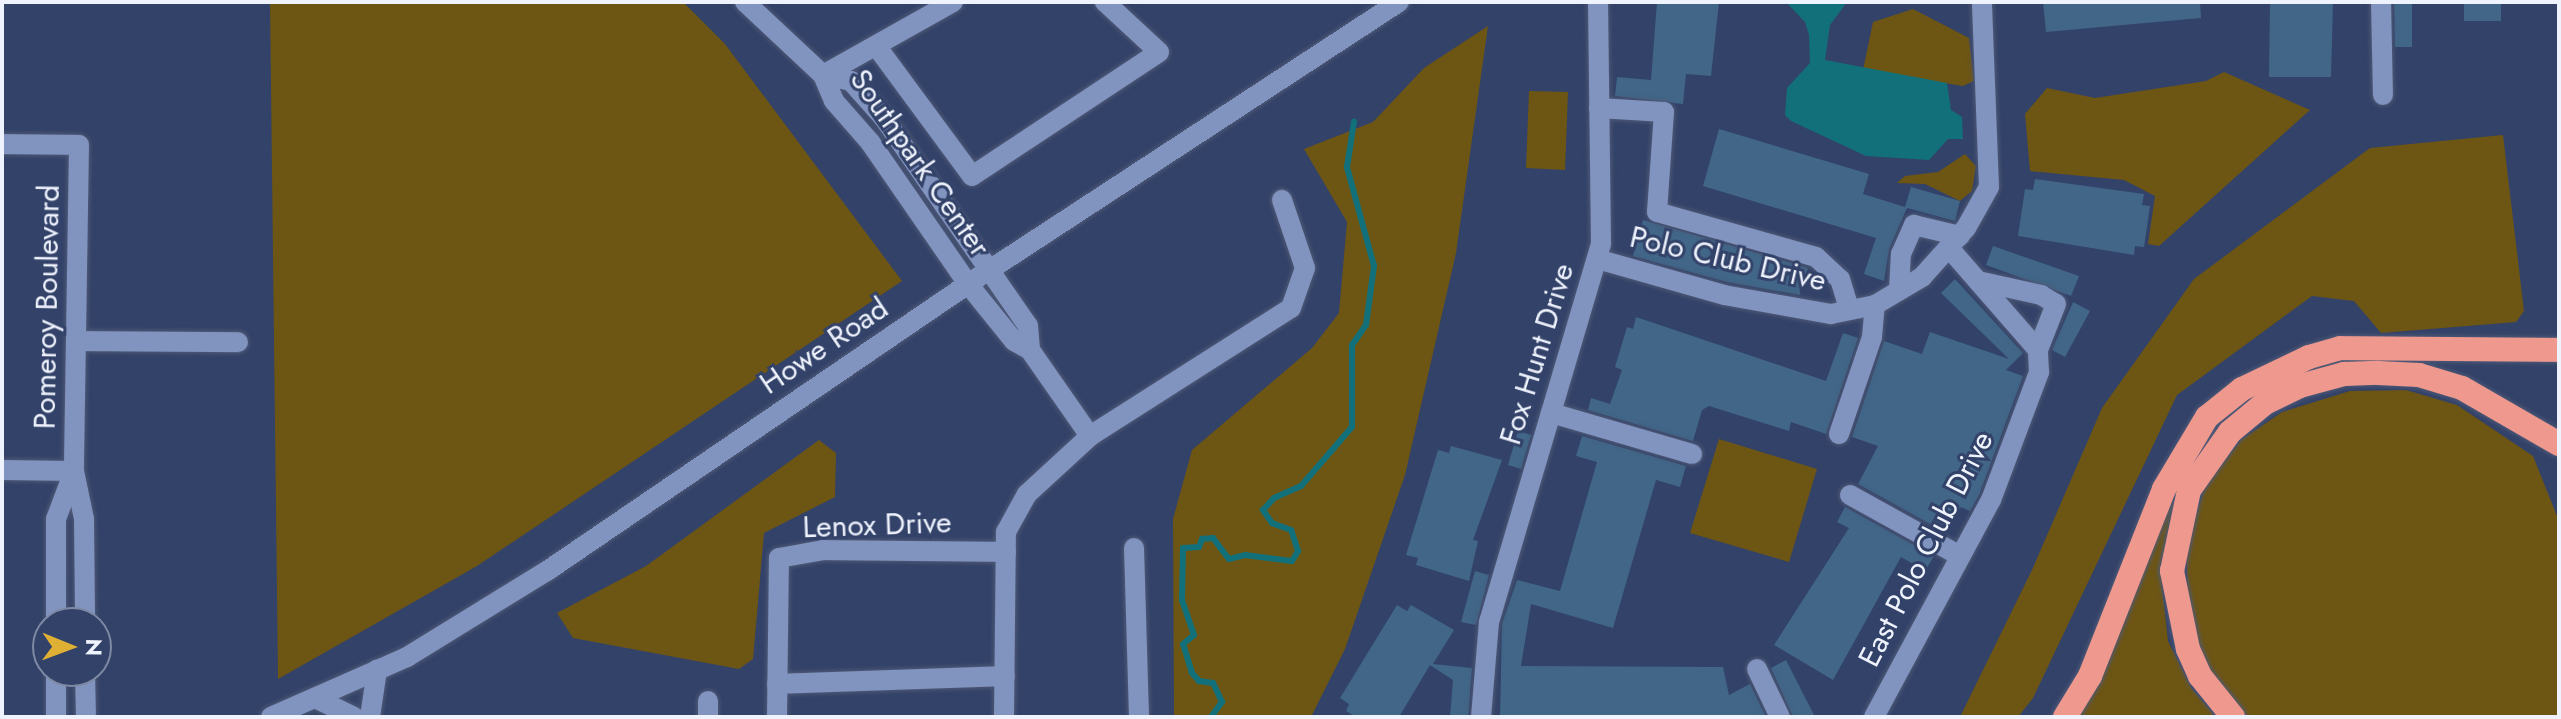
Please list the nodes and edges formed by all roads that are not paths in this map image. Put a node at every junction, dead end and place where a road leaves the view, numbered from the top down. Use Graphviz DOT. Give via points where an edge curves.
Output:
graph roads {
  1 [pos="745,2"];
  2 [pos="953,2"];
  3 [pos="1105,2"];
  4 [pos="1399,2"];
  5 [pos="1598,2"];
  6 [pos="1982,2"];
  7 [pos="2381,2"];
  8 [pos="877,47"];
  9 [pos="823,75"];
  10 [pos="2383,95"];
  11 [pos="1599,108"];
  12 [pos="2,144"];
  13 [pos="1282,200"];
  14 [pos="1955,242"];
  15 [pos="1597,259"];
  16 [pos="989,271"];
  17 [pos="1978,281"];
  18 [pos="968,284"];
  19 [pos="1899,290"];
  20 [pos="1875,305"];
  21 [pos="1849,308"];
  22 [pos="76,341"];
  23 [pos="238,342"];
  24 [pos="1030,350"];
  25 [pos="2038,350"];
  26 [pos="2559,350"];
  27 [pos="1551,413"];
  28 [pos="1839,434"];
  29 [pos="1090,436"];
  30 [pos="2559,444"];
  31 [pos="1692,454"];
  32 [pos="2,470"];
  33 [pos="74,471"];
  34 [pos="1850,495"];
  35 [pos="1134,548"];
  36 [pos="1006,552"];
  37 [pos="1960,556"];
  38 [pos="56,607"];
  39 [pos="85,607"];
  40 [pos="1757,669"];
  41 [pos="377,670"];
  42 [pos="1005,676"];
  43 [pos="777,684"];
  44 [pos="56,687"];
  45 [pos="85,687"];
  46 [pos="315,698"];
  47 [pos="56,717"];
  48 [pos="86,717"];
  49 [pos="271,717"];
  50 [pos="354,717"];
  51 [pos="370,717"];
  52 [pos="777,717"];
  53 [pos="1004,717"];
  54 [pos="1139,717"];
  55 [pos="1481,717"];
  56 [pos="1780,717"];
  57 [pos="1874,717"];
  58 [pos="2065,717"];
  59 [pos="2233,717"];
  1 -- 9 [label="street, Southpark Center"];
  2 -- 8 [label="street"];
  3 -- 8 [label="street" via="1159,52 972,176"];
  4 -- 16 [label="street, Howe Road"];
  5 -- 11 [label="street, Fox Hunt Drive"];
  6 -- 14 [label="street, Polo Club Drive" via="1989,187"];
  7 -- 10 [label="street"];
  8 -- 9 [label="street"];
  9 -- 16 [label="street, Southpark Center" via="851,81 875,107"];
  9 -- 18 [label="street, Southpark Center" via="834,101 870,142"];
  11 -- 15 [label="street, Fox Hunt Drive" via="1604,227"];
  11 -- 21 [label="street" via="1664,112 1657,212 1816,257 1840,279"];
  12 -- 22 [label="street, Pomeroy Boulevard" via="79,145"];
  13 -- 29 [label="street" via="1305,268 1291,308"];
  14 -- 17 [label="street"];
  14 -- 19 [label="street, Polo Club Drive" via="1922,277"];
  14 -- 19 [label="street" via="1921,225 1911,228 1901,254"];
  15 -- 21 [label="street, Polo Club Drive" via="1788,309 1831,314"];
  15 -- 27 [label="street, Fox Hunt Drive"];
  16 -- 18 [label="street, Howe Road"];
  16 -- 24 [label="street" via="1028,326"];
  17 -- 25 [label="street"];
  17 -- 25 [label="street, East Polo Club Drive" via="2041,295 2056,304"];
  18 -- 24 [label="street" via="1014,341"];
  18 -- 41 [label="street, Howe Road" via="547,571"];
  19 -- 20 [label="street, Polo Club Drive"];
  20 -- 21 [label="street, Polo Club Drive"];
  20 -- 28 [label="street" via="1872,337"];
  22 -- 23 [label="street"];
  22 -- 33 [label="street, Pomeroy Boulevard"];
  24 -- 29 [label="street"];
  25 -- 37 [label="street, East Polo Club Drive" via="2037,381 2022,422 1991,500"];
  26 -- 58 [label="highway" via="2340,348 2242,389 2207,417 2164,489 2090,676"];
  27 -- 31 [label="street"];
  27 -- 55 [label="street, Fox Hunt Drive" via="1489,622"];
  29 -- 36 [label="street" via="1027,494 1006,532"];
  30 -- 59 [label="highway" via="2462,388 2419,375 2378,373 2344,374 2300,386 2265,403 2230,432 2189,490 2172,571 2188,649 2200,676"];
  32 -- 33 [label="street"];
  33 -- 38 [label="street, Pomeroy Boulevard" via="56,519"];
  33 -- 39 [label="street, Pomeroy Boulevard" via="84,519"];
  34 -- 37 [label="street"];
  35 -- 54 [label="street"];
  36 -- 42 [label="street"];
  36 -- 43 [label="street, Lenox Drive" via="824,550 779,558"];
  37 -- 57 [label="street, East Polo Club Drive"];
  40 -- 56 [label="street"];
  41 -- 46 [label="street, Howe Road"];
  41 -- 51 [label="street"];
  42 -- 43 [label="street"];
  42 -- 53 [label="street"];
  43 -- 52 [label="street, Lenox Drive"];
  44 -- 47 [label="street"];
  45 -- 48 [label="street"];
  46 -- 49 [label="street, Howe Road"];
  46 -- 50 [label="street"];
}
